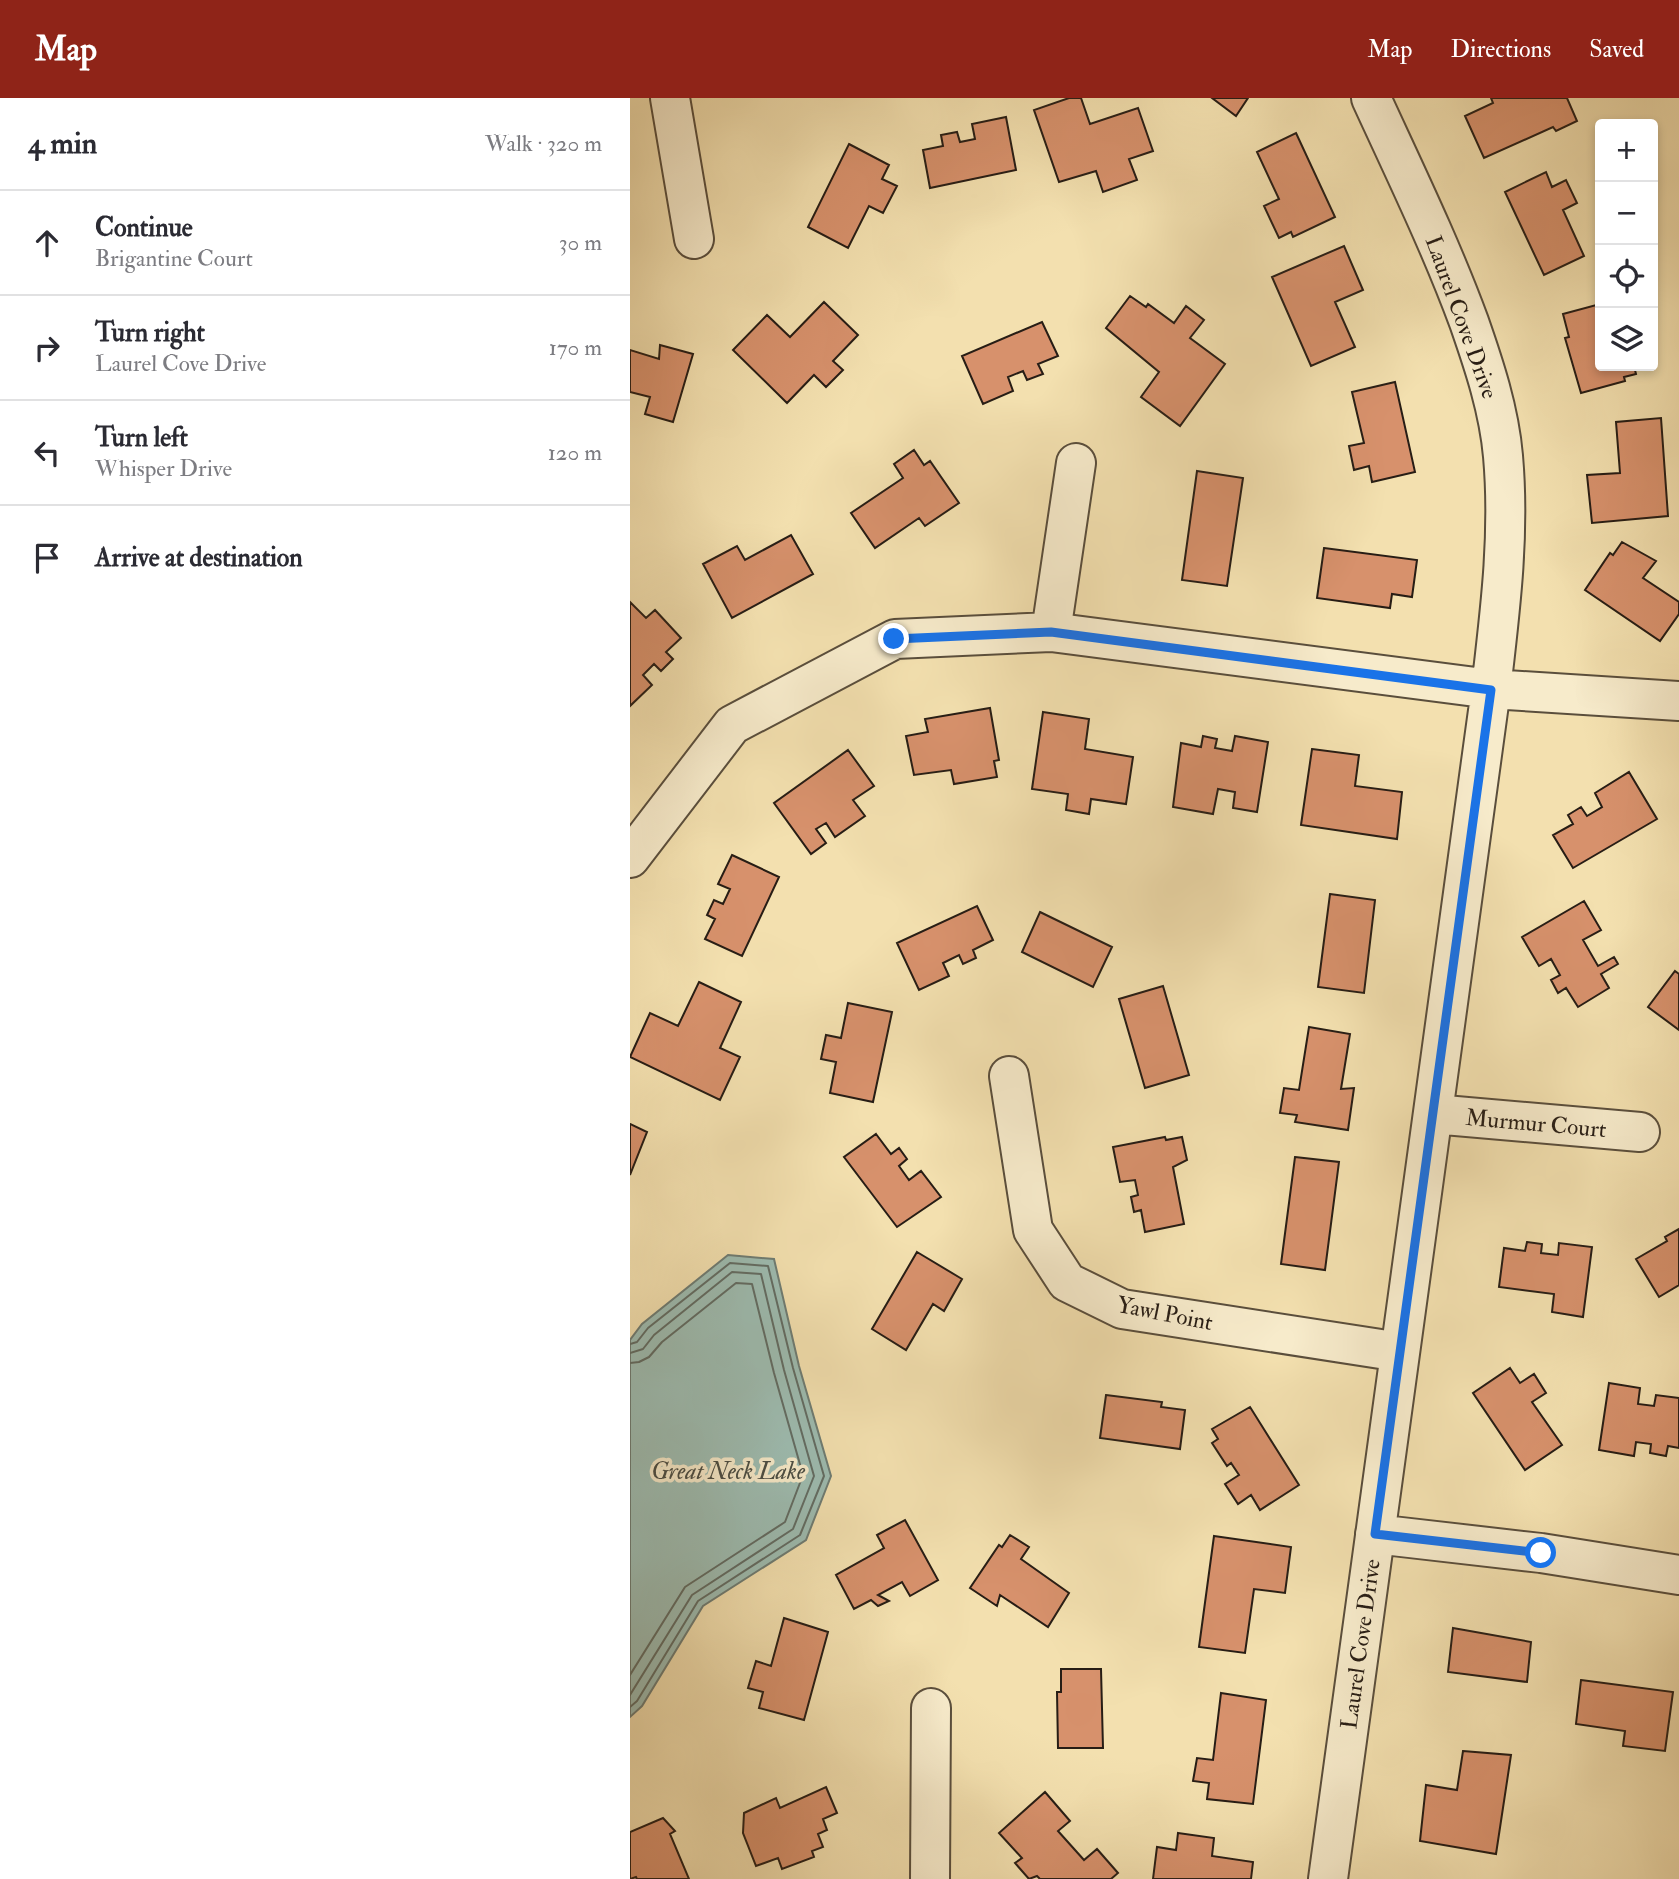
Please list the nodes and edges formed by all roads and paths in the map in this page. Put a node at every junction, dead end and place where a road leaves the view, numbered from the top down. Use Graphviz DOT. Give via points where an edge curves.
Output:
graph roads {
  1 [pos="670,98"];
  2 [pos="1371,98"];
  3 [pos="694,239"];
  4 [pos="1076,464"];
  5 [pos="1051,632"];
  6 [pos="1491,690"];
  7 [pos="1679,701"];
  8 [pos="630,858"];
  9 [pos="1009,1076"];
  10 [pos="1433,1114"];
  11 [pos="1640,1132"];
  12 [pos="1400,1352"];
  13 [pos="1375,1534"];
  14 [pos="1679,1575"];
  15 [pos="931,1708"];
  16 [pos="930,1879"];
  17 [pos="1328,1879"];
  1 -- 3 [label="street"];
  2 -- 6 [label="street, Laurel Cove Drive" via="1450,270 1497,416 1506,522"];
  4 -- 5 [label="street"];
  5 -- 6 [label="street"];
  5 -- 8 [label="street" via="894,639 732,725"];
  6 -- 7 [label="street"];
  6 -- 10 [label="street, Laurel Cove Drive"];
  9 -- 12 [label="street, Yawl Point" via="1033,1230 1067,1282 1122,1309"];
  10 -- 11 [label="street, Murmur Court"];
  10 -- 12 [label="street, Laurel Cove Drive"];
  12 -- 13 [label="street, Laurel Cove Drive"];
  13 -- 14 [label="street"];
  13 -- 17 [label="street, Laurel Cove Drive"];
  15 -- 16 [label="street"];
}
